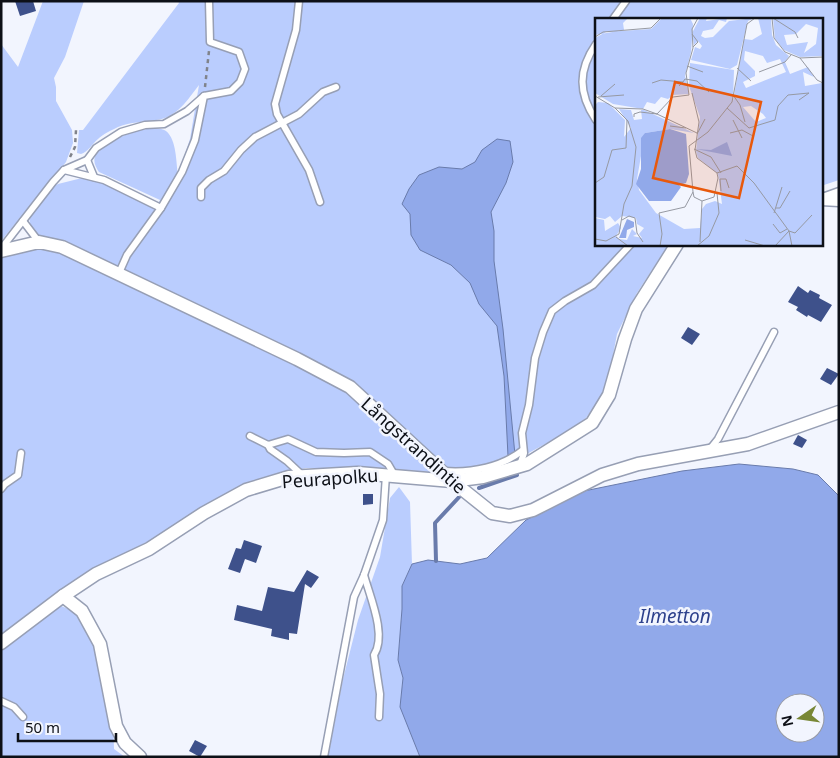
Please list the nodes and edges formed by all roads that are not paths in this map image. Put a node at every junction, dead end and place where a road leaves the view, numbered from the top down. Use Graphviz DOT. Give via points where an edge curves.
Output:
graph roads {
  1 [pos="209,1"];
  2 [pos="299,1"];
  3 [pos="626,1"];
  4 [pos="615,18"];
  5 [pos="595,46"];
  6 [pos="336,87"];
  7 [pos="204,96"];
  8 [pos="595,118"];
  9 [pos="282,123"];
  10 [pos="87,160"];
  11 [pos="64,170"];
  12 [pos="94,178"];
  13 [pos="839,191"];
  14 [pos="201,197"];
  15 [pos="822,198"];
  16 [pos="822,198"];
  17 [pos="839,200"];
  18 [pos="320,202"];
  19 [pos="161,208"];
  20 [pos="23,221"];
  21 [pos="39,242"];
  22 [pos="630,245"];
  23 [pos="676,245"];
  24 [pos="1,250"];
  25 [pos="120,273"];
  26 [pos="774,332"];
  27 [pos="839,412"];
  28 [pos="250,436"];
  29 [pos="268,444"];
  30 [pos="523,450"];
  31 [pos="707,452"];
  32 [pos="21,453"];
  33 [pos="520,466"];
  34 [pos="441,471"];
  35 [pos="391,475"];
  36 [pos="304,476"];
  37 [pos="452,481"];
  38 [pos="1,489"];
  39 [pos="364,575"];
  40 [pos="63,596"];
  41 [pos="1,643"];
  42 [pos="1,701"];
  43 [pos="23,716"];
  44 [pos="379,717"];
  45 [pos="140,757"];
  46 [pos="324,757"];
  1 -- 7 [label="lane" via="210,42 239,52 245,69 240,82 231,91"];
  2 -- 9 [label="lane" via="296,30 275,104"];
  3 -- 4 [label="lane"];
  5 -- 8 [label="lane" via="582,75 582,92"];
  6 -- 9 [label="lane"];
  7 -- 10 [label="lane" via="164,124 121,132 96,148"];
  7 -- 19 [label="lane" via="195,140 182,172"];
  9 -- 14 [label="lane" via="241,150 224,172 201,188"];
  9 -- 18 [label="lane" via="309,170"];
  10 -- 11 [label="lane"];
  10 -- 12 [label="lane"];
  11 -- 12 [label="lane"];
  11 -- 20 [label="lane"];
  12 -- 19 [label="lane"];
  13 -- 15 [label="lane"];
  16 -- 17 [label="street"];
  19 -- 25 [label="lane" via="127,255"];
  20 -- 21 [label="lane"];
  20 -- 24 [label="lane"];
  21 -- 24 [label="street, Långstrandintie"];
  21 -- 25 [label="street, Långstrandintie" via="62,247"];
  22 -- 30 [label="lane" via="593,285 552,311 535,358 522,433"];
  23 -- 33 [label="street, Peurapolku" via="636,309 609,395 592,423"];
  25 -- 34 [label="street, Långstrandintie" via="350,388"];
  26 -- 31 [label="lane" via="718,439"];
  27 -- 31 [label="street, Långstrandintie" via="748,444"];
  28 -- 29 [label="lane"];
  29 -- 35 [label="lane" via="288,439 316,452 370,452 388,464"];
  29 -- 36 [label="lane"];
  30 -- 33 [label="lane"];
  30 -- 34 [label="lane" via="505,462 483,468"];
  31 -- 37 [label="street, Långstrandintie" via="638,464 602,475 533,510 510,516 492,513"];
  32 -- 38 [label="lane" via="18,475"];
  33 -- 37 [label="street, Peurapolku" via="483,477"];
  34 -- 37 [label="street, Långstrandintie"];
  35 -- 36 [label="street, Peurapolku"];
  35 -- 37 [label="street, Peurapolku"];
  35 -- 39 [label="lane" via="383,520"];
  36 -- 40 [label="street, Peurapolku" via="289,477 246,490"];
  39 -- 44 [label="lane" via="379,640 374,655 380,694"];
  39 -- 46 [label="lane" via="354,597"];
  40 -- 41 [label="street, Peurapolku"];
  40 -- 45 [label="street" via="82,611 100,644 116,726 125,743"];
  42 -- 43 [label="lane" via="14,706"];
}
